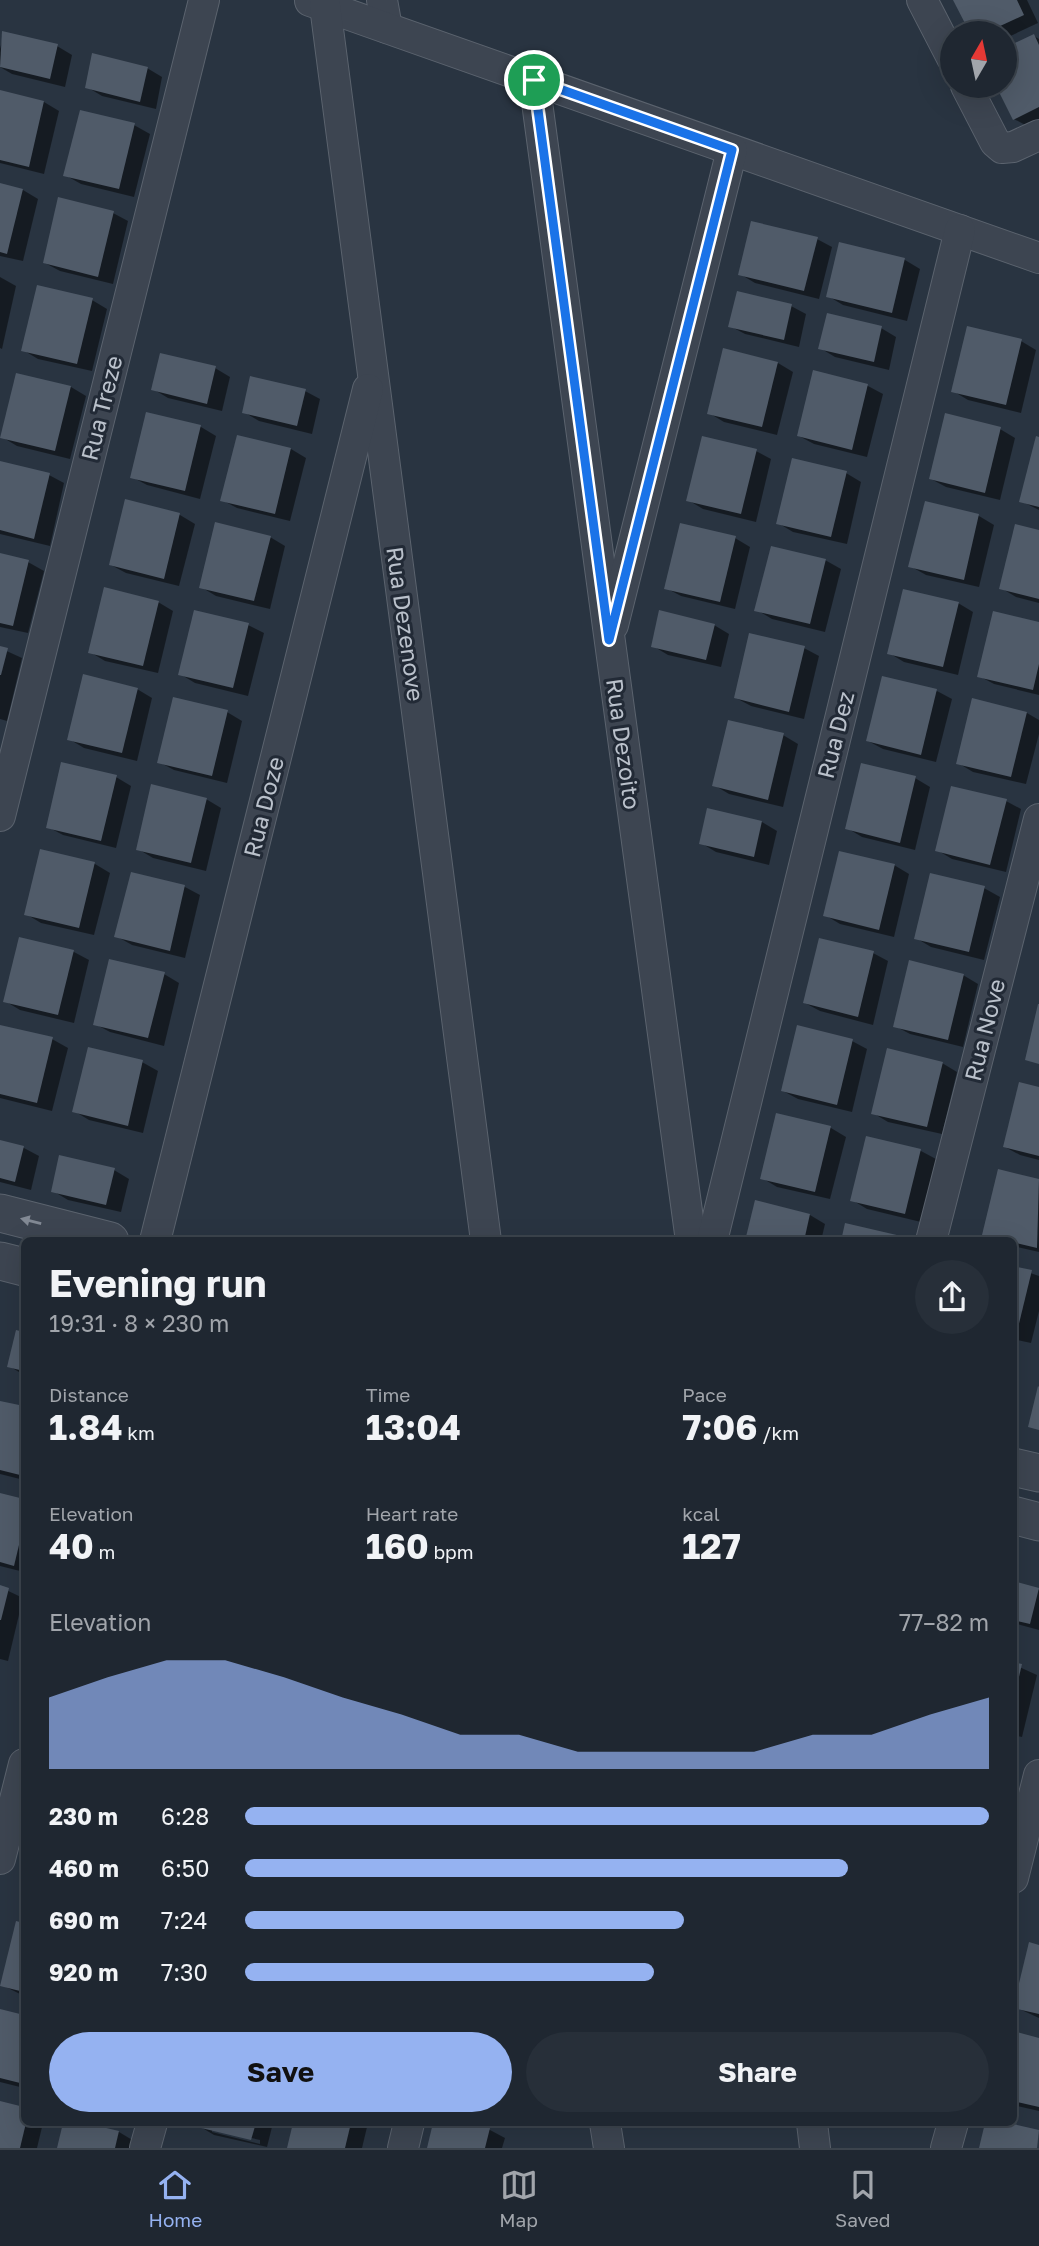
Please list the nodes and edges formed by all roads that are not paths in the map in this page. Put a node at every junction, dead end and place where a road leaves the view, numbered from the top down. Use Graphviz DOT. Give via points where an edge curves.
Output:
graph roads {
  1 [pos="204,0"];
  2 [pos="922,0"];
  3 [pos="316,3"];
  4 [pos="384,14"];
  5 [pos="940,35"];
  6 [pos="534,80"];
  7 [pos="972,98"];
  8 [pos="1039,135"];
  9 [pos="732,150"];
  10 [pos="960,230"];
  11 [pos="1039,258"];
  12 [pos="372,374"];
  13 [pos="609,640"];
  14 [pos="0,816"];
  15 [pos="1039,819"];
  16 [pos="0,1213"];
  17 [pos="94,1237"];
  18 [pos="156,1237"];
  19 [pos="485,1237"];
  20 [pos="690,1237"];
  21 [pos="713,1237"];
  22 [pos="932,1237"];
  23 [pos="0,1261"];
  24 [pos="21,1266"];
  25 [pos="1017,1468"];
  26 [pos="1039,1473"];
  27 [pos="1017,1516"];
  28 [pos="1039,1522"];
  29 [pos="1039,1775"];
  30 [pos="21,1776"];
  31 [pos="0,1859"];
  32 [pos="1017,1862"];
  33 [pos="151,2126"];
  34 [pos="408,2126"];
  35 [pos="606,2126"];
  36 [pos="812,2126"];
  37 [pos="952,2126"];
  38 [pos="145,2148"];
  39 [pos="403,2148"];
  40 [pos="609,2148"];
  41 [pos="815,2148"];
  42 [pos="946,2148"];
  1 -- 14 [label="street, Rua Treze"];
  2 -- 5 [label="street"];
  3 -- 4 [label="street"];
  3 -- 12 [label="street, Rua Dezenove"];
  4 -- 6 [label="street"];
  6 -- 9 [label="street"];
  6 -- 13 [label="street, Rua Dezoito"];
  7 -- 8 [label="street" via="1002,148"];
  9 -- 10 [label="street"];
  9 -- 13 [label="street"];
  10 -- 11 [label="street"];
  10 -- 21 [label="street, Rua Dez"];
  12 -- 18 [label="street, Rua Doze"];
  12 -- 19 [label="street, Rua Dezenove"];
  13 -- 20 [label="street, Rua Dezoito"];
  15 -- 22 [label="street, Rua Nove"];
  17 -- 16 [label="street, one-way"];
  23 -- 24 [label="street"];
  25 -- 26 [label="street"];
  27 -- 28 [label="street"];
  29 -- 32 [label="street"];
  30 -- 31 [label="street"];
  33 -- 38 [label="street"];
  34 -- 39 [label="street"];
  35 -- 40 [label="street"];
  36 -- 41 [label="street"];
  37 -- 42 [label="street"];
}
